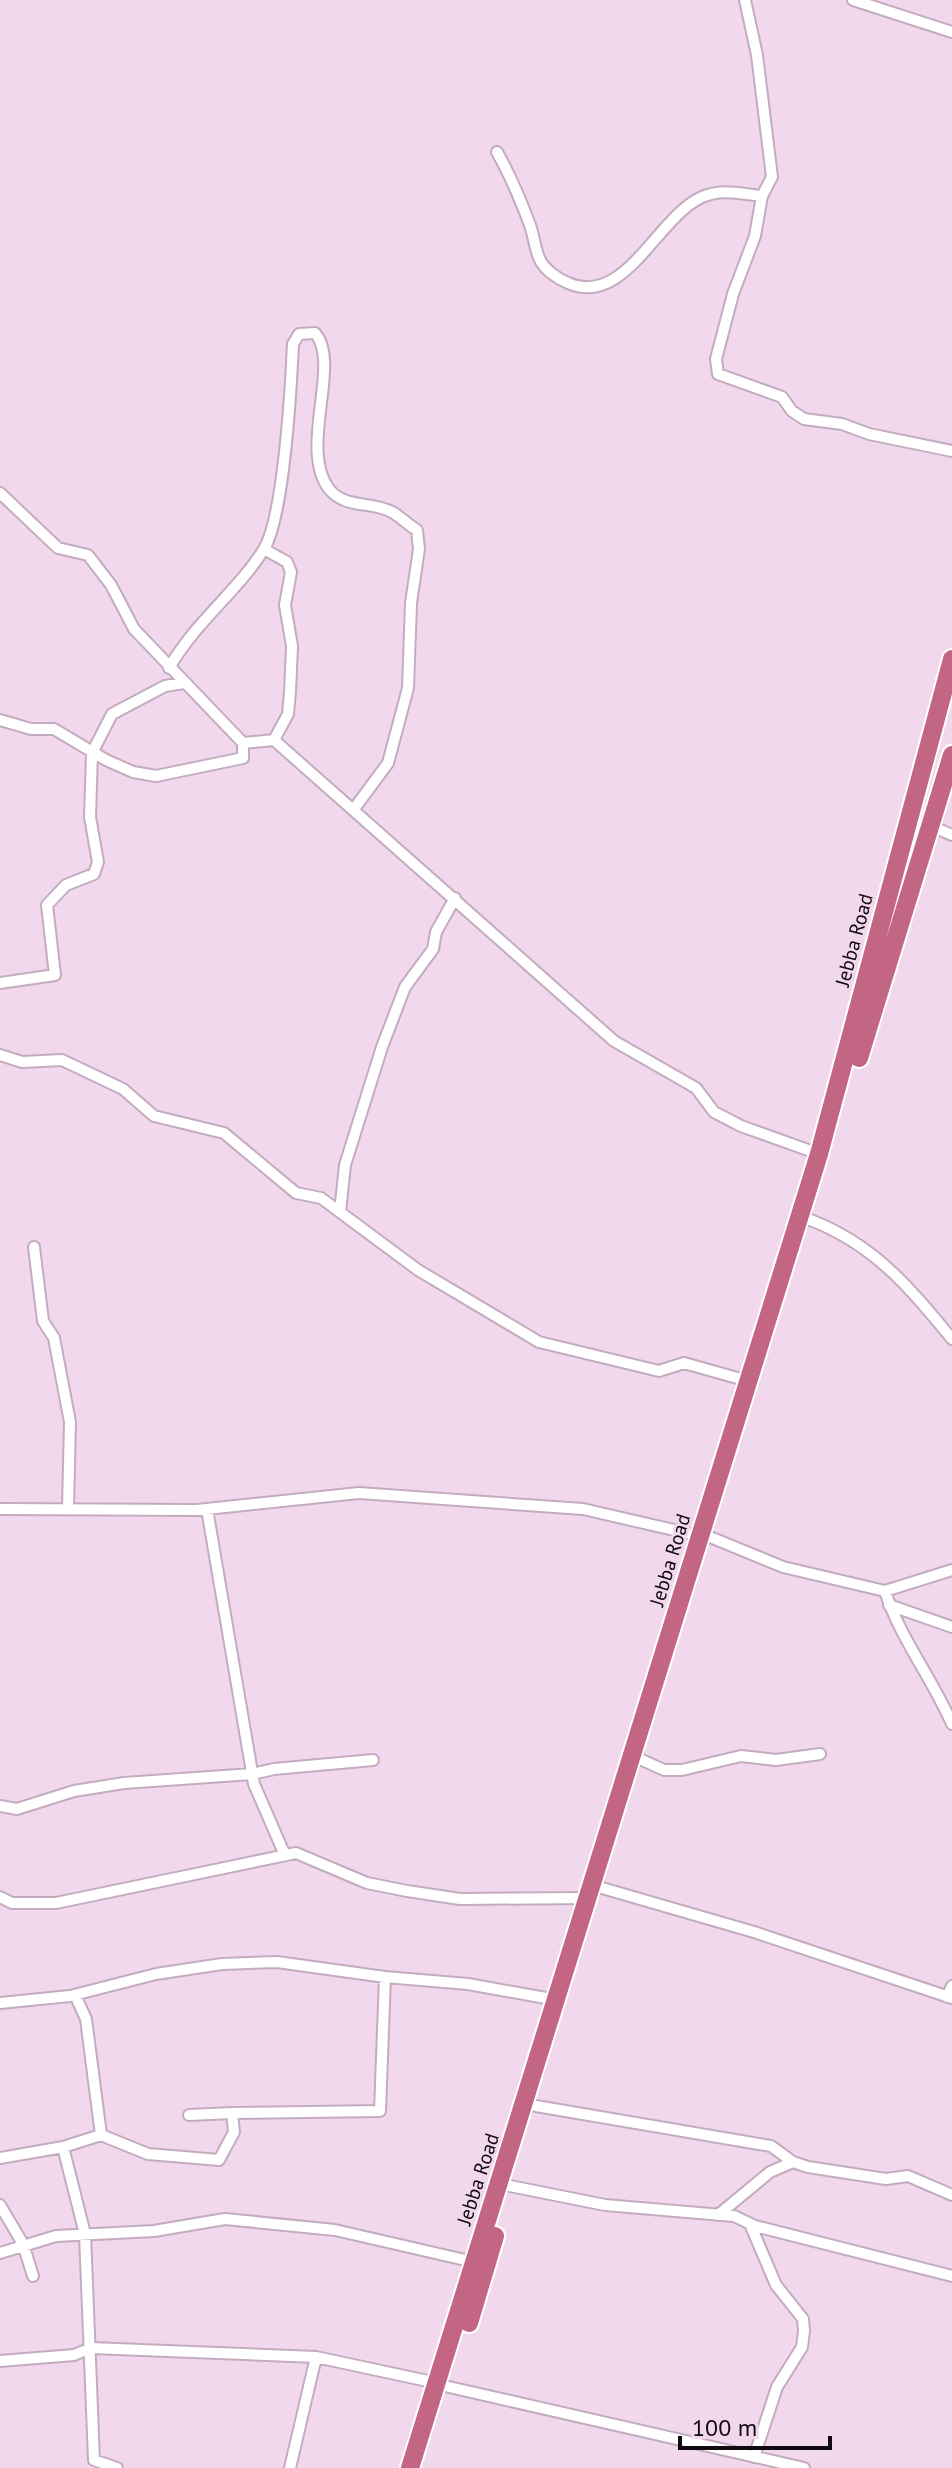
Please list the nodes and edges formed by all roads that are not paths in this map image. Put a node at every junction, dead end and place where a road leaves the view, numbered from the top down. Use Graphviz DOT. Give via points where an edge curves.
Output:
graph roads {
  1 [pos="745,0"];
  2 [pos="853,0"];
  3 [pos="952,32"];
  4 [pos="497,152"];
  5 [pos="762,196"];
  6 [pos="952,451"];
  7 [pos="0,493"];
  8 [pos="264,549"];
  9 [pos="952,659"];
  10 [pos="169,668"];
  11 [pos="184,683"];
  12 [pos="0,720"];
  13 [pos="274,740"];
  14 [pos="243,743"];
  15 [pos="92,753"];
  16 [pos="952,755"];
  17 [pos="354,809"];
  18 [pos="931,826"];
  19 [pos="952,835"];
  20 [pos="455,898"];
  21 [pos="0,983"];
  22 [pos="0,1055"];
  23 [pos="851,1065"];
  24 [pos="819,1154"];
  25 [pos="340,1212"];
  26 [pos="808,1219"];
  27 [pos="34,1247"];
  28 [pos="952,1339"];
  29 [pos="748,1381"];
  30 [pos="68,1508"];
  31 [pos="0,1509"];
  32 [pos="207,1509"];
  33 [pos="705,1536"];
  34 [pos="952,1570"];
  35 [pos="885,1591"];
  36 [pos="889,1605"];
  37 [pos="952,1627"];
  38 [pos="952,1724"];
  39 [pos="820,1754"];
  40 [pos="373,1760"];
  41 [pos="642,1760"];
  42 [pos="252,1774"];
  43 [pos="0,1806"];
  44 [pos="284,1853"];
  45 [pos="595,1893"];
  46 [pos="0,1897"];
  47 [pos="385,1977"];
  48 [pos="950,1993"];
  49 [pos="75,1995"];
  50 [pos="557,2000"];
  51 [pos="0,2003"];
  52 [pos="536,2106"];
  53 [pos="232,2113"];
  54 [pos="189,2115"];
  55 [pos="101,2135"];
  56 [pos="63,2147"];
  57 [pos="0,2158"];
  58 [pos="793,2162"];
  59 [pos="510,2186"];
  60 [pos="952,2195"];
  61 [pos="0,2205"];
  62 [pos="718,2215"];
  63 [pos="750,2224"];
  64 [pos="85,2234"];
  65 [pos="23,2244"];
  66 [pos="0,2253"];
  67 [pos="474,2262"];
  68 [pos="33,2276"];
  69 [pos="952,2276"];
  70 [pos="91,2348"];
  71 [pos="316,2357"];
  72 [pos="0,2361"];
  73 [pos="443,2385"];
  74 [pos="754,2457"];
  75 [pos="117,2468"];
  76 [pos="290,2468"];
  77 [pos="410,2468"];
  78 [pos="422,2468"];
  79 [pos="804,2468"];
  1 -- 5 [label="street" via="772,177"];
  2 -- 3 [label="street"];
  4 -- 5 [label="street" via="541,262 560,280 582,289 615,280 648,250 665,224 701,197 716,191"];
  5 -- 6 [label="street" via="755,236 716,359 718,374 782,397 804,419"];
  7 -- 10 [label="street" via="58,548 88,555 134,629"];
  8 -- 10 [label="street" via="201,620"];
  8 -- 13 [label="street" via="287,562 291,572 285,605 292,646 288,714"];
  8 -- 17 [label="street" via="282,466 293,344 299,334 315,333 324,354 318,423 321,474 343,500 393,512 417,530 419,549 408,688 388,763"];
  9 -- 23 [label="highway, Jebba Road"];
  10 -- 11 [label="street"];
  11 -- 14 [label="street"];
  11 -- 15 [label="street" via="165,686 112,714"];
  12 -- 15 [label="street" via="54,729"];
  13 -- 14 [label="street"];
  13 -- 17 [label="street"];
  14 -- 15 [label="street" via="243,758 156,776 133,772"];
  15 -- 21 [label="street" via="90,817 98,862 94,874 66,885 47,905 55,975"];
  16 -- 18 [label="highway, Jebba Road"];
  17 -- 20 [label="street"];
  18 -- 19 [label="street"];
  18 -- 23 [label="highway, Jebba Road"];
  20 -- 24 [label="street" via="614,1041 696,1088 714,1112"];
  20 -- 25 [label="street" via="433,949 405,987 382,1047 345,1165"];
  22 -- 25 [label="street" via="22,1062 62,1060 123,1089 154,1116 224,1133 296,1193 321,1198"];
  23 -- 24 [label="highway, Jebba Road"];
  23 -- 26 [label="highway, Jebba Road"];
  24 -- 29 [label="highway, Jebba Road"];
  25 -- 29 [label="street" via="418,1270 539,1342 659,1371 684,1363"];
  26 -- 28 [label="street" via="855,1240 903,1283"];
  26 -- 33 [label="highway, Jebba Road"];
  27 -- 30 [label="street" via="43,1321 54,1338 70,1422"];
  29 -- 33 [label="highway, Jebba Road"];
  30 -- 31 [label="street"];
  30 -- 32 [label="street"];
  32 -- 33 [label="street" via="359,1493 583,1509"];
  32 -- 42 [label="street"];
  33 -- 35 [label="street" via="783,1567"];
  33 -- 41 [label="highway, Jebba Road"];
  33 -- 45 [label="highway, Jebba Road"];
  34 -- 35 [label="street"];
  35 -- 36 [label="street"];
  36 -- 37 [label="street"];
  36 -- 38 [label="street"];
  39 -- 41 [label="street" via="776,1760 741,1756 670,1770"];
  40 -- 42 [label="street"];
  41 -- 45 [label="highway, Jebba Road"];
  42 -- 43 [label="street" via="124,1783 74,1791 17,1809"];
  42 -- 44 [label="street"];
  44 -- 45 [label="street" via="307,1855 367,1883 460,1899"];
  44 -- 46 [label="street" via="56,1903 12,1903"];
  45 -- 48 [label="street" via="754,1932"];
  45 -- 50 [label="highway, Jebba Road"];
  45 -- 52 [label="highway, Jebba Road"];
  47 -- 49 [label="street" via="277,1962 235,1964 156,1974"];
  47 -- 50 [label="street" via="468,1984"];
  47 -- 53 [label="street" via="380,2111"];
  49 -- 51 [label="street"];
  49 -- 55 [label="street" via="86,2019"];
  50 -- 67 [label="highway, Jebba Road"];
  52 -- 58 [label="street" via="771,2146"];
  52 -- 59 [label="highway, Jebba Road"];
  53 -- 54 [label="street"];
  53 -- 55 [label="street" via="234,2132 219,2160 148,2154"];
  55 -- 56 [label="street"];
  56 -- 57 [label="street"];
  56 -- 64 [label="street"];
  58 -- 60 [label="street" via="886,2179 908,2176"];
  58 -- 62 [label="street" via="770,2172"];
  59 -- 62 [label="street" via="605,2205"];
  59 -- 73 [label="highway, Jebba Road"];
  61 -- 65 [label="street"];
  62 -- 63 [label="street"];
  63 -- 69 [label="street"];
  63 -- 74 [label="street" via="776,2285 803,2319 804,2331 802,2347 777,2387"];
  64 -- 65 [label="street"];
  64 -- 67 [label="street" via="154,2231 225,2219 257,2221 335,2230"];
  64 -- 70 [label="street"];
  65 -- 66 [label="street"];
  65 -- 68 [label="street"];
  67 -- 73 [label="highway, Jebba Road"];
  70 -- 71 [label="street"];
  70 -- 72 [label="street" via="74,2355"];
  70 -- 75 [label="street" via="94,2460"];
  71 -- 73 [label="street"];
  71 -- 76 [label="street"];
  73 -- 74 [label="street"];
  73 -- 77 [label="highway, Jebba Road"];
  73 -- 78 [label="highway, Jebba Road"];
  74 -- 79 [label="street"];
}
